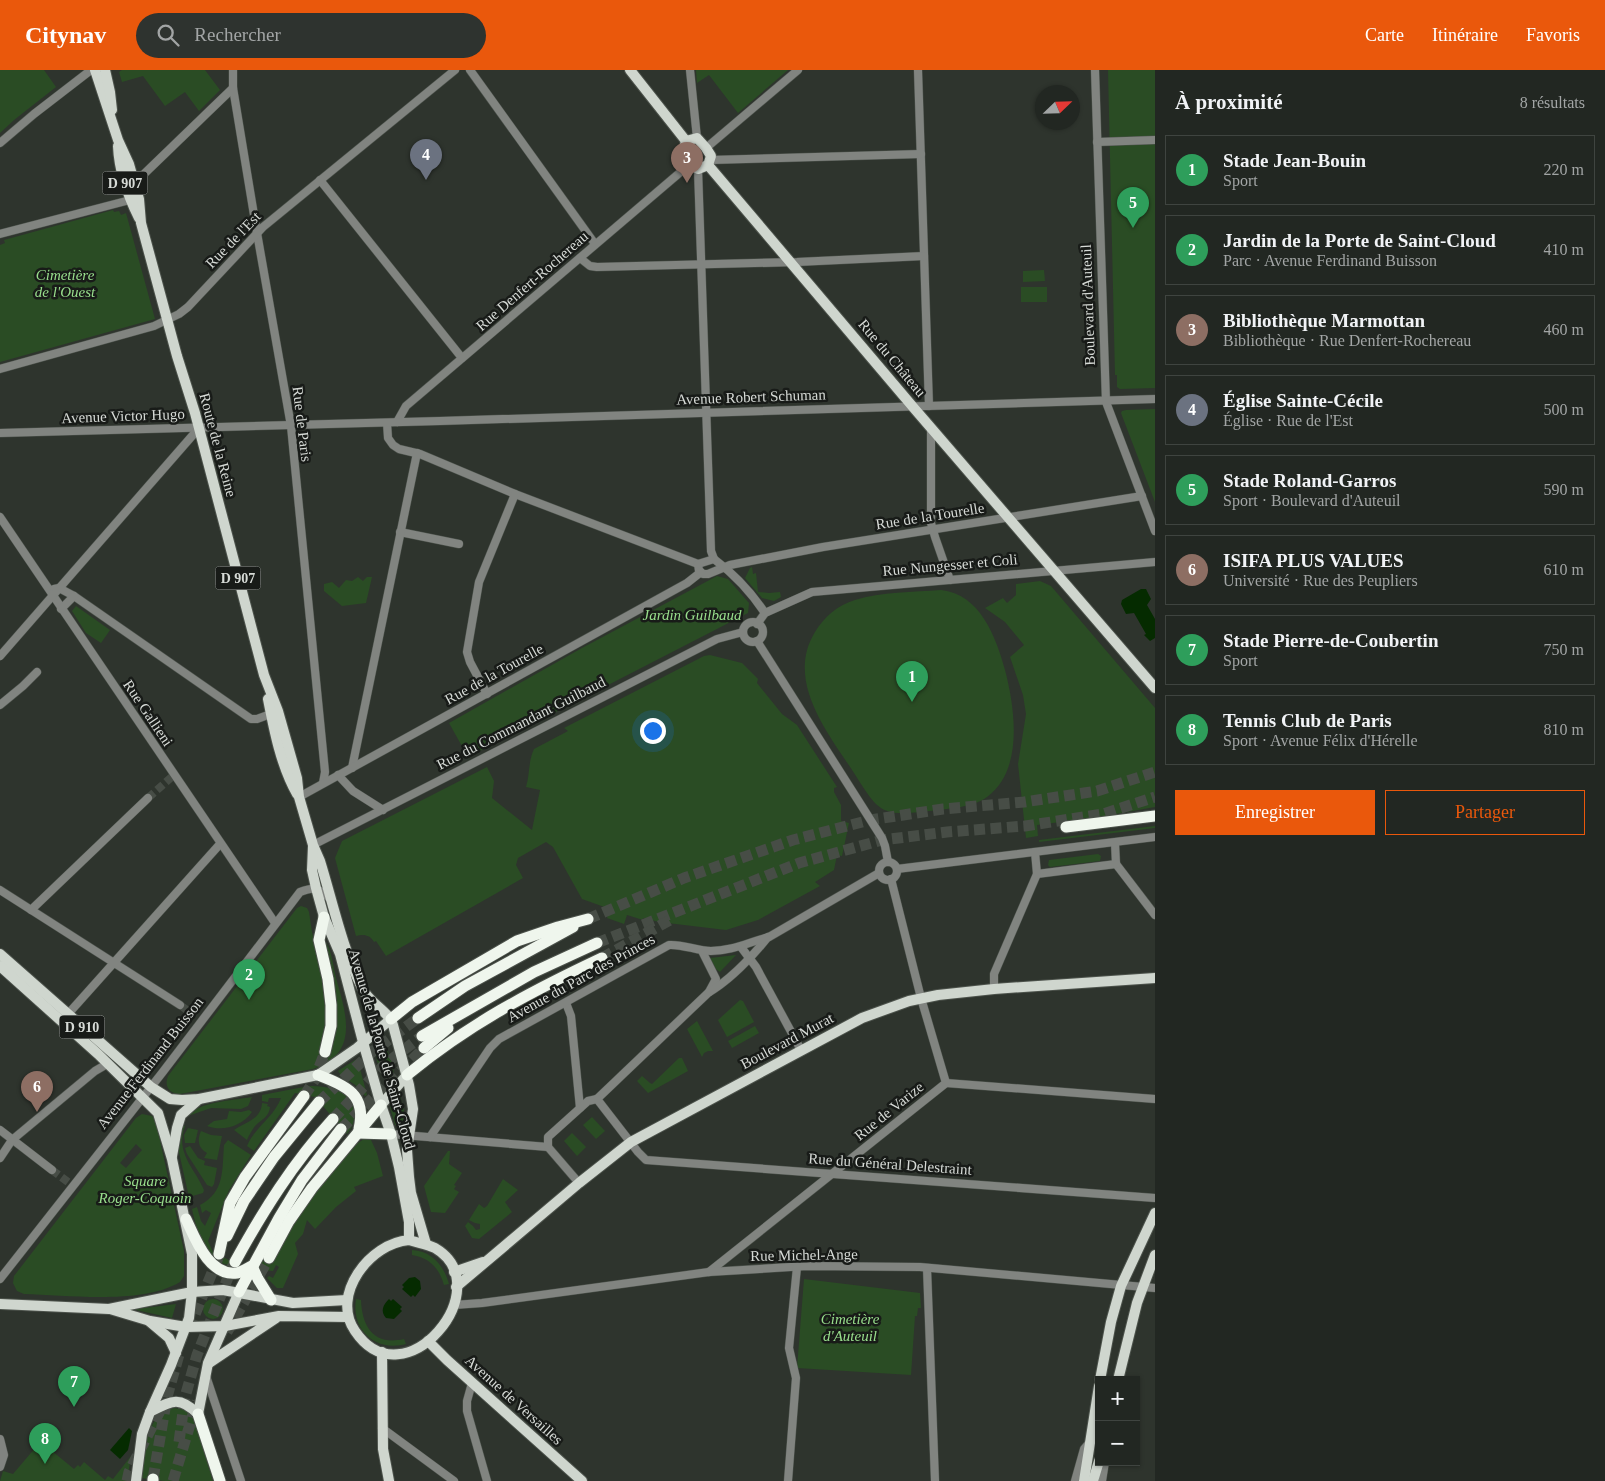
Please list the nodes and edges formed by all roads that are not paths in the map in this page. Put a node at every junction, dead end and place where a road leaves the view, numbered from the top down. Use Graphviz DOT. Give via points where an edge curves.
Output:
graph roads {
  1 [pos="93,70"];
  2 [pos="104,70"];
  3 [pos="232,70"];
  4 [pos="455,70"];
  5 [pos="470,70"];
  6 [pos="630,70"];
  7 [pos="690,70"];
  8 [pos="798,70"];
  9 [pos="918,70"];
  10 [pos="1095,70"];
  11 [pos="233,88"];
  12 [pos="113,121"];
  13 [pos="697,138"];
  14 [pos="1155,140"];
  15 [pos="686,141"];
  16 [pos="1098,142"];
  17 [pos="0,143"];
  18 [pos="706,148"];
  19 [pos="921,154"];
  20 [pos="702,164"];
  21 [pos="320,180"];
  22 [pos="129,182"];
  23 [pos="130,200"];
  24 [pos="141,223"];
  25 [pos="257,233"];
  26 [pos="0,234"];
  27 [pos="596,244"];
  28 [pos="924,256"];
  29 [pos="580,258"];
  30 [pos="790,262"];
  31 [pos="701,264"];
  32 [pos="168,320"];
  33 [pos="462,358"];
  34 [pos="0,368"];
  35 [pos="1155,399"];
  36 [pos="1106,402"];
  37 [pos="929,406"];
  38 [pos="913,407"];
  39 [pos="706,412"];
  40 [pos="397,422"];
  41 [pos="387,423"];
  42 [pos="291,426"];
  43 [pos="199,428"];
  44 [pos="931,428"];
  45 [pos="0,433"];
  46 [pos="417,453"];
  47 [pos="515,494"];
  48 [pos="1142,496"];
  49 [pos="0,517"];
  50 [pos="1008,517"];
  51 [pos="933,530"];
  52 [pos="1155,531"];
  53 [pos="400,532"];
  54 [pos="459,544"];
  55 [pos="714,559"];
  56 [pos="1155,562"];
  57 [pos="698,564"];
  58 [pos="724,566"];
  59 [pos="1054,570"];
  60 [pos="701,572"];
  61 [pos="950,580"];
  62 [pos="59,588"];
  63 [pos="50,593"];
  64 [pos="74,596"];
  65 [pos="61,609"];
  66 [pos="765,613"];
  67 [pos="757,624"];
  68 [pos="743,632"];
  69 [pos="757,641"];
  70 [pos="0,656"];
  71 [pos="37,672"];
  72 [pos="1155,688"];
  73 [pos="487,694"];
  74 [pos="0,705"];
  75 [pos="274,712"];
  76 [pos="352,768"];
  77 [pos="338,775"];
  78 [pos="323,784"];
  79 [pos="299,797"];
  80 [pos="148,798"];
  81 [pos="383,810"];
  82 [pos="1155,816"];
  83 [pos="1066,827"];
  84 [pos="1155,838"];
  85 [pos="1114,842"];
  86 [pos="220,844"];
  87 [pos="313,845"];
  88 [pos="1035,852"];
  89 [pos="888,862"];
  90 [pos="1116,864"];
  91 [pos="897,869"];
  92 [pos="879,873"];
  93 [pos="1037,874"];
  94 [pos="891,879"];
  95 [pos="316,888"];
  96 [pos="0,890"];
  97 [pos="330,899"];
  98 [pos="31,910"];
  99 [pos="1155,915"];
  100 [pos="324,917"];
  101 [pos="275,923"];
  102 [pos="768,937"];
  103 [pos="597,943"];
  104 [pos="741,947"];
  105 [pos="702,951"];
  106 [pos="0,954"];
  107 [pos="750,957"];
  108 [pos="602,958"];
  109 [pos="115,963"];
  110 [pos="0,966"];
  111 [pos="1155,978"];
  112 [pos="994,989"];
  113 [pos="708,993"];
  114 [pos="921,998"];
  115 [pos="566,1003"];
  116 [pos="180,1005"];
  117 [pos="68,1014"];
  118 [pos="391,1018"];
  119 [pos="418,1018"];
  120 [pos="363,1042"];
  121 [pos="423,1042"];
  122 [pos="801,1050"];
  123 [pos="324,1052"];
  124 [pos="107,1064"];
  125 [pos="318,1075"];
  126 [pos="407,1075"];
  127 [pos="946,1083"];
  128 [pos="151,1087"];
  129 [pos="304,1096"];
  130 [pos="142,1098"];
  131 [pos="200,1099"];
  132 [pos="597,1099"];
  133 [pos="1155,1099"];
  134 [pos="319,1102"];
  135 [pos="380,1105"];
  136 [pos="580,1108"];
  137 [pos="332,1119"];
  138 [pos="342,1129"];
  139 [pos="0,1130"];
  140 [pos="358,1133"];
  141 [pos="391,1134"];
  142 [pos="410,1136"];
  143 [pos="430,1137"];
  144 [pos="12,1140"];
  145 [pos="630,1142"];
  146 [pos="548,1147"];
  147 [pos="0,1158"];
  148 [pos="172,1159"];
  149 [pos="52,1170"];
  150 [pos="832,1173"];
  151 [pos="578,1183"];
  152 [pos="1155,1198"];
  153 [pos="1155,1213"];
  154 [pos="186,1219"];
  155 [pos="409,1240"];
  156 [pos="426,1244"];
  157 [pos="1155,1255"];
  158 [pos="269,1258"];
  159 [pos="234,1262"];
  160 [pos="484,1262"];
  161 [pos="252,1266"];
  162 [pos="797,1267"];
  163 [pos="926,1268"];
  164 [pos="454,1272"];
  165 [pos="709,1272"];
  166 [pos="0,1278"];
  167 [pos="1121,1286"];
  168 [pos="456,1287"];
  169 [pos="1142,1288"];
  170 [pos="1155,1288"];
  171 [pos="192,1292"];
  172 [pos="239,1292"];
  173 [pos="271,1300"];
  174 [pos="347,1300"];
  175 [pos="0,1304"];
  176 [pos="454,1305"];
  177 [pos="108,1309"];
  178 [pos="280,1316"];
  179 [pos="348,1317"];
  180 [pos="150,1321"];
  181 [pos="225,1326"];
  182 [pos="186,1327"];
  183 [pos="428,1341"];
  184 [pos="382,1352"];
  185 [pos="176,1353"];
  186 [pos="207,1368"];
  187 [pos="1101,1376"];
  188 [pos="1119,1376"];
  189 [pos="472,1383"];
  190 [pos="1095,1409"];
  191 [pos="150,1412"];
  192 [pos="198,1414"];
  193 [pos="382,1428"];
  194 [pos="0,1439"];
  195 [pos="1089,1443"];
  196 [pos="1098,1466"];
  197 [pos="1104,1466"];
  198 [pos="0,1467"];
  199 [pos="136,1481"];
  200 [pos="220,1481"];
  201 [pos="241,1481"];
  202 [pos="389,1481"];
  203 [pos="454,1481"];
  204 [pos="486,1481"];
  205 [pos="582,1481"];
  206 [pos="788,1481"];
  207 [pos="935,1481"];
  208 [pos="1075,1481"];
  209 [pos="1084,1481"];
  210 [pos="1093,1481"];
  211 [pos="1102,1481"];
  1 -- 12 [label="main road, Route de la Reine / D 907"];
  1 -- 17 [label="street"];
  2 -- 12 [label="main road, Route de la Reine / D 907"];
  3 -- 11 [label="street, Rue de Paris"];
  4 -- 21 [label="street, Rue de l'Est"];
  5 -- 27 [label="street"];
  6 -- 15 [label="main road"];
  7 -- 13 [label="street"];
  8 -- 18 [label="street"];
  9 -- 19 [label="street"];
  10 -- 16 [label="street, Boulevard d'Auteuil"];
  11 -- 22 [label="street" via="144,174"];
  11 -- 25 [label="street, Rue de Paris"];
  12 -- 22 [label="main road, Route de la Reine / D 907"];
  13 -- 15 [label="main road"];
  13 -- 18 [label="main road"];
  14 -- 16 [label="street"];
  15 -- 20 [label="main road" via="683,152"];
  16 -- 36 [label="street, Boulevard d'Auteuil"];
  18 -- 20 [label="main road" via="711,156"];
  19 -- 20 [label="street"];
  19 -- 28 [label="street"];
  20 -- 27 [label="street, Rue Denfert-Rochereau"];
  20 -- 30 [label="main road, Rue du Château"];
  20 -- 31 [label="street"];
  21 -- 25 [label="street, Rue de l'Est"];
  21 -- 33 [label="street"];
  22 -- 23 [label="main road, Route de la Reine / D 907"];
  22 -- 24 [label="main road, Route de la Reine / D 907" via="139,199"];
  23 -- 24 [label="main road, Route de la Reine / D 907"];
  23 -- 26 [label="street"];
  24 -- 32 [label="main road, Route de la Reine / D 907"];
  25 -- 32 [label="street, Rue de l'Est" via="188,307"];
  25 -- 42 [label="street, Rue de Paris"];
  27 -- 29 [label="street, Rue Denfert-Rochereau"];
  28 -- 30 [label="street"];
  28 -- 37 [label="street"];
  29 -- 31 [label="street" via="597,267"];
  29 -- 33 [label="street, Rue Denfert-Rochereau"];
  30 -- 31 [label="street"];
  30 -- 38 [label="main road, Rue du Château"];
  31 -- 39 [label="street"];
  32 -- 34 [label="street, Rue de l'Est"];
  32 -- 43 [label="main road, Route de la Reine / D 907"];
  33 -- 40 [label="street, Rue Denfert-Rochereau" via="403,408"];
  35 -- 36 [label="street, Avenue Robert Schuman"];
  36 -- 37 [label="street, Avenue Robert Schuman"];
  36 -- 48 [label="street, Boulevard d'Auteuil"];
  37 -- 38 [label="street, Avenue Robert Schuman"];
  38 -- 39 [label="street, Avenue Robert Schuman"];
  38 -- 44 [label="main road, Rue du Château"];
  39 -- 40 [label="street, Avenue Robert Schuman"];
  39 -- 55 [label="street" via="711,551"];
  40 -- 41 [label="street, Avenue Victor Hugo"];
  41 -- 42 [label="street, Avenue Victor Hugo"];
  41 -- 46 [label="street" via="388,438 393,445"];
  42 -- 43 [label="street, Avenue Victor Hugo"];
  42 -- 78 [label="street, Rue de Paris" via="325,772"];
  43 -- 45 [label="street, Avenue Victor Hugo"];
  43 -- 62 [label="street"];
  43 -- 75 [label="main road, Route de la Reine / D 907"];
  44 -- 50 [label="main road, Rue du Château"];
  44 -- 51 [label="street"];
  46 -- 47 [label="street"];
  46 -- 53 [label="street"];
  47 -- 57 [label="street"];
  47 -- 73 [label="street" via="479,582 467,652"];
  48 -- 50 [label="street, Rue de la Tourelle"];
  48 -- 52 [label="street, Boulevard d'Auteuil"];
  49 -- 63 [label="street, Rue Gallieni"];
  50 -- 51 [label="street, Rue de la Tourelle"];
  50 -- 59 [label="main road, Rue du Château"];
  51 -- 58 [label="street, Rue de la Tourelle"];
  51 -- 61 [label="street"];
  53 -- 54 [label="street"];
  53 -- 76 [label="street"];
  55 -- 57 [label="street"];
  55 -- 58 [label="street"];
  56 -- 59 [label="street, Rue Nungesser et Coli"];
  57 -- 60 [label="street"];
  58 -- 60 [label="street, Rue de la Tourelle" via="708,574"];
  58 -- 66 [label="street"];
  59 -- 61 [label="street, Rue Nungesser et Coli"];
  59 -- 72 [label="main road, Rue du Château"];
  60 -- 73 [label="street, Rue de la Tourelle"];
  61 -- 66 [label="street, Rue Nungesser et Coli" via="812,592"];
  62 -- 63 [label="street"];
  62 -- 64 [label="street"];
  63 -- 65 [label="street, Rue Gallieni"];
  63 -- 70 [label="street"];
  64 -- 65 [label="street"];
  64 -- 75 [label="street" via="251,719"];
  65 -- 86 [label="street, Rue Gallieni"];
  66 -- 67 [label="street, Rue Nungesser et Coli"];
  67 -- 68 [label="street, Rue du Commandant Guilbaud" via="748,624"];
  67 -- 69 [label="street" via="762,628 762,634"];
  68 -- 69 [label="street" via="747,640"];
  68 -- 81 [label="street, Rue du Commandant Guilbaud" via="717,639"];
  69 -- 89 [label="street" via="882,838"];
  71 -- 74 [label="street"];
  73 -- 76 [label="street, Rue de la Tourelle"];
  75 -- 79 [label="main road, Route de la Reine / D 907" via="297,778"];
  76 -- 77 [label="street, Rue de la Tourelle"];
  77 -- 78 [label="street, Rue de la Tourelle"];
  77 -- 81 [label="street" via="353,791"];
  78 -- 79 [label="street, Rue de la Tourelle"];
  79 -- 87 [label="main road, Route de la Reine / D 907"];
  80 -- 98 [label="street"];
  81 -- 87 [label="street, Rue du Commandant Guilbaud"];
  82 -- 83 [label="highway"];
  84 -- 85 [label="street"];
  85 -- 88 [label="street"];
  85 -- 90 [label="street"];
  86 -- 101 [label="street, Rue Gallieni"];
  86 -- 109 [label="street"];
  87 -- 95 [label="main road, Avenue de la Porte de Saint-Cloud" via="312,870"];
  87 -- 97 [label="main road, Avenue de la Porte de Saint-Cloud"];
  88 -- 91 [label="street"];
  88 -- 93 [label="street"];
  89 -- 91 [label="street" via="895,864"];
  89 -- 92 [label="street" via="881,865"];
  90 -- 93 [label="street"];
  90 -- 99 [label="street"];
  91 -- 94 [label="street" via="897,874"];
  92 -- 94 [label="street" via="885,879"];
  92 -- 102 [label="street, Avenue du Parc des Princes"];
  93 -- 112 [label="street" via="994,974"];
  94 -- 114 [label="street, Rue de Varize"];
  95 -- 97 [label="street"];
  95 -- 100 [label="main road, Avenue de la Porte de Saint-Cloud"];
  95 -- 101 [label="street, Avenue Ferdinand Buisson" via="300,892"];
  96 -- 98 [label="street"];
  97 -- 118 [label="main road, Avenue de la Porte de Saint-Cloud" via="353,971 365,996"];
  98 -- 109 [label="street"];
  100 -- 120 [label="main road, Avenue de la Porte de Saint-Cloud" via="340,954"];
  100 -- 123 [label="highway" via="319,940 332,1005 331,1026"];
  101 -- 128 [label="street, Avenue Ferdinand Buisson" via="198,1018"];
  102 -- 104 [label="street, Avenue du Parc des Princes"];
  102 -- 107 [label="street"];
  103 -- 121 [label="highway" via="534,972"];
  104 -- 105 [label="street, Avenue du Parc des Princes"];
  104 -- 107 [label="street"];
  105 -- 113 [label="street" via="716,979"];
  105 -- 115 [label="street, Avenue du Parc des Princes" via="668,946"];
  106 -- 117 [label="main road, D 910"];
  107 -- 113 [label="street"];
  107 -- 122 [label="street"];
  108 -- 126 [label="highway" via="542,986 484,1019 445,1044"];
  109 -- 116 [label="street"];
  109 -- 117 [label="street"];
  110 -- 124 [label="main road, D 910"];
  111 -- 112 [label="main road, Boulevard Murat"];
  112 -- 114 [label="main road, Boulevard Murat"];
  113 -- 132 [label="street"];
  114 -- 122 [label="main road, Boulevard Murat" via="862,1018"];
  114 -- 127 [label="street, Rue de Varize"];
  115 -- 136 [label="street" via="571,1016"];
  115 -- 143 [label="street, Avenue du Parc des Princes" via="499,1038"];
  117 -- 128 [label="main road, D 910"];
  118 -- 119 [label="highway" via="420,997 517,941 588,919 465,986"];
  118 -- 120 [label="main road"];
  118 -- 126 [label="main road, Avenue de la Porte de Saint-Cloud"];
  120 -- 125 [label="main road"];
  120 -- 135 [label="main road, Avenue de la Porte de Saint-Cloud"];
  122 -- 145 [label="main road, Boulevard Murat"];
  124 -- 130 [label="main road, D 910"];
  124 -- 144 [label="street"];
  125 -- 131 [label="main road"];
  125 -- 140 [label="highway" via="351,1090 359,1103 362,1117"];
  126 -- 135 [label="main road"];
  126 -- 142 [label="main road, Avenue de la Porte de Saint-Cloud" via="413,1109"];
  127 -- 133 [label="street"];
  127 -- 150 [label="street, Rue de Varize"];
  128 -- 130 [label="street, Avenue Ferdinand Buisson"];
  128 -- 131 [label="main road" via="170,1099"];
  129 -- 134 [label="highway" via="230,1203 219,1254 244,1201 274,1157"];
  130 -- 148 [label="main road" via="158,1113"];
  130 -- 166 [label="street, Avenue Ferdinand Buisson"];
  131 -- 148 [label="main road" via="182,1115"];
  132 -- 136 [label="street" via="588,1100"];
  132 -- 145 [label="street, Rue du Général Delestraint"];
  135 -- 140 [label="highway"];
  135 -- 141 [label="main road, Avenue de la Porte de Saint-Cloud"];
  136 -- 146 [label="street" via="548,1137"];
  137 -- 159 [label="highway" via="262,1213"];
  138 -- 161 [label="highway" via="302,1180"];
  139 -- 144 [label="street"];
  140 -- 141 [label="highway"];
  140 -- 158 [label="highway" via="312,1188"];
  141 -- 142 [label="street"];
  141 -- 155 [label="main road, Avenue de la Porte de Saint-Cloud" via="409,1222"];
  142 -- 143 [label="street"];
  142 -- 156 [label="main road, Avenue de la Porte de Saint-Cloud" via="407,1150 411,1193"];
  143 -- 146 [label="street"];
  144 -- 147 [label="street"];
  144 -- 149 [label="street"];
  145 -- 150 [label="street, Rue du Général Delestraint" via="646,1160"];
  145 -- 151 [label="main road, Boulevard Murat"];
  146 -- 151 [label="street"];
  148 -- 154 [label="main road"];
  150 -- 152 [label="street, Rue du Général Delestraint"];
  150 -- 165 [label="street, Rue de Varize"];
  151 -- 160 [label="main road, Boulevard Murat"];
  153 -- 167 [label="main road"];
  154 -- 161 [label="highway" via="203,1256 217,1267 238,1273"];
  154 -- 171 [label="main road" via="192,1254"];
  155 -- 156 [label="main road"];
  155 -- 174 [label="main road" via="381,1249 355,1279"];
  156 -- 164 [label="main road" via="442,1254"];
  157 -- 169 [label="main road"];
  160 -- 164 [label="main road, Boulevard Murat"];
  160 -- 168 [label="main road, Boulevard Murat"];
  161 -- 172 [label="highway"];
  161 -- 173 [label="highway"];
  162 -- 163 [label="street, Rue Michel-Ange"];
  162 -- 165 [label="street, Rue Michel-Ange"];
  162 -- 206 [label="street" via="790,1348 796,1378"];
  163 -- 167 [label="street, Rue Michel-Ange"];
  163 -- 207 [label="street"];
  164 -- 168 [label="main road"];
  165 -- 176 [label="street, Rue Michel-Ange"];
  167 -- 169 [label="street, Rue Michel-Ange"];
  167 -- 187 [label="main road"];
  168 -- 176 [label="main road"];
  169 -- 170 [label="street, Rue Michel-Ange"];
  169 -- 188 [label="main road"];
  171 -- 172 [label="main road"];
  171 -- 177 [label="main road"];
  171 -- 182 [label="main road"];
  172 -- 173 [label="main road"];
  172 -- 181 [label="main road"];
  173 -- 174 [label="main road" via="293,1304"];
  174 -- 179 [label="main road"];
  175 -- 177 [label="main road"];
  176 -- 183 [label="main road" via="447,1321"];
  177 -- 180 [label="main road"];
  178 -- 179 [label="main road"];
  178 -- 181 [label="main road"];
  178 -- 186 [label="main road"];
  179 -- 184 [label="main road" via="365,1345"];
  180 -- 182 [label="main road"];
  180 -- 185 [label="main road" via="169,1338"];
  181 -- 182 [label="main road"];
  181 -- 186 [label="main road"];
  182 -- 185 [label="main road"];
  183 -- 184 [label="main road" via="406,1354"];
  183 -- 189 [label="main road, Avenue de Versailles"];
  184 -- 193 [label="main road"];
  185 -- 191 [label="main road"];
  186 -- 192 [label="main road"];
  186 -- 201 [label="street"];
  189 -- 204 [label="street" via="467,1411"];
  189 -- 205 [label="main road, Avenue de Versailles"];
  190 -- 195 [label="main road"];
  191 -- 192 [label="main road" via="169,1403 180,1402 188,1404"];
  191 -- 199 [label="main road" via="142,1434"];
  192 -- 200 [label="highway"];
  193 -- 202 [label="main road"];
  193 -- 203 [label="street"];
  194 -- 198 [label="street" via="4,1455"];
  195 -- 208 [label="street" via="1084,1449"];
  195 -- 209 [label="main road"];
  196 -- 210 [label="main road"];
  197 -- 211 [label="street"];
}
